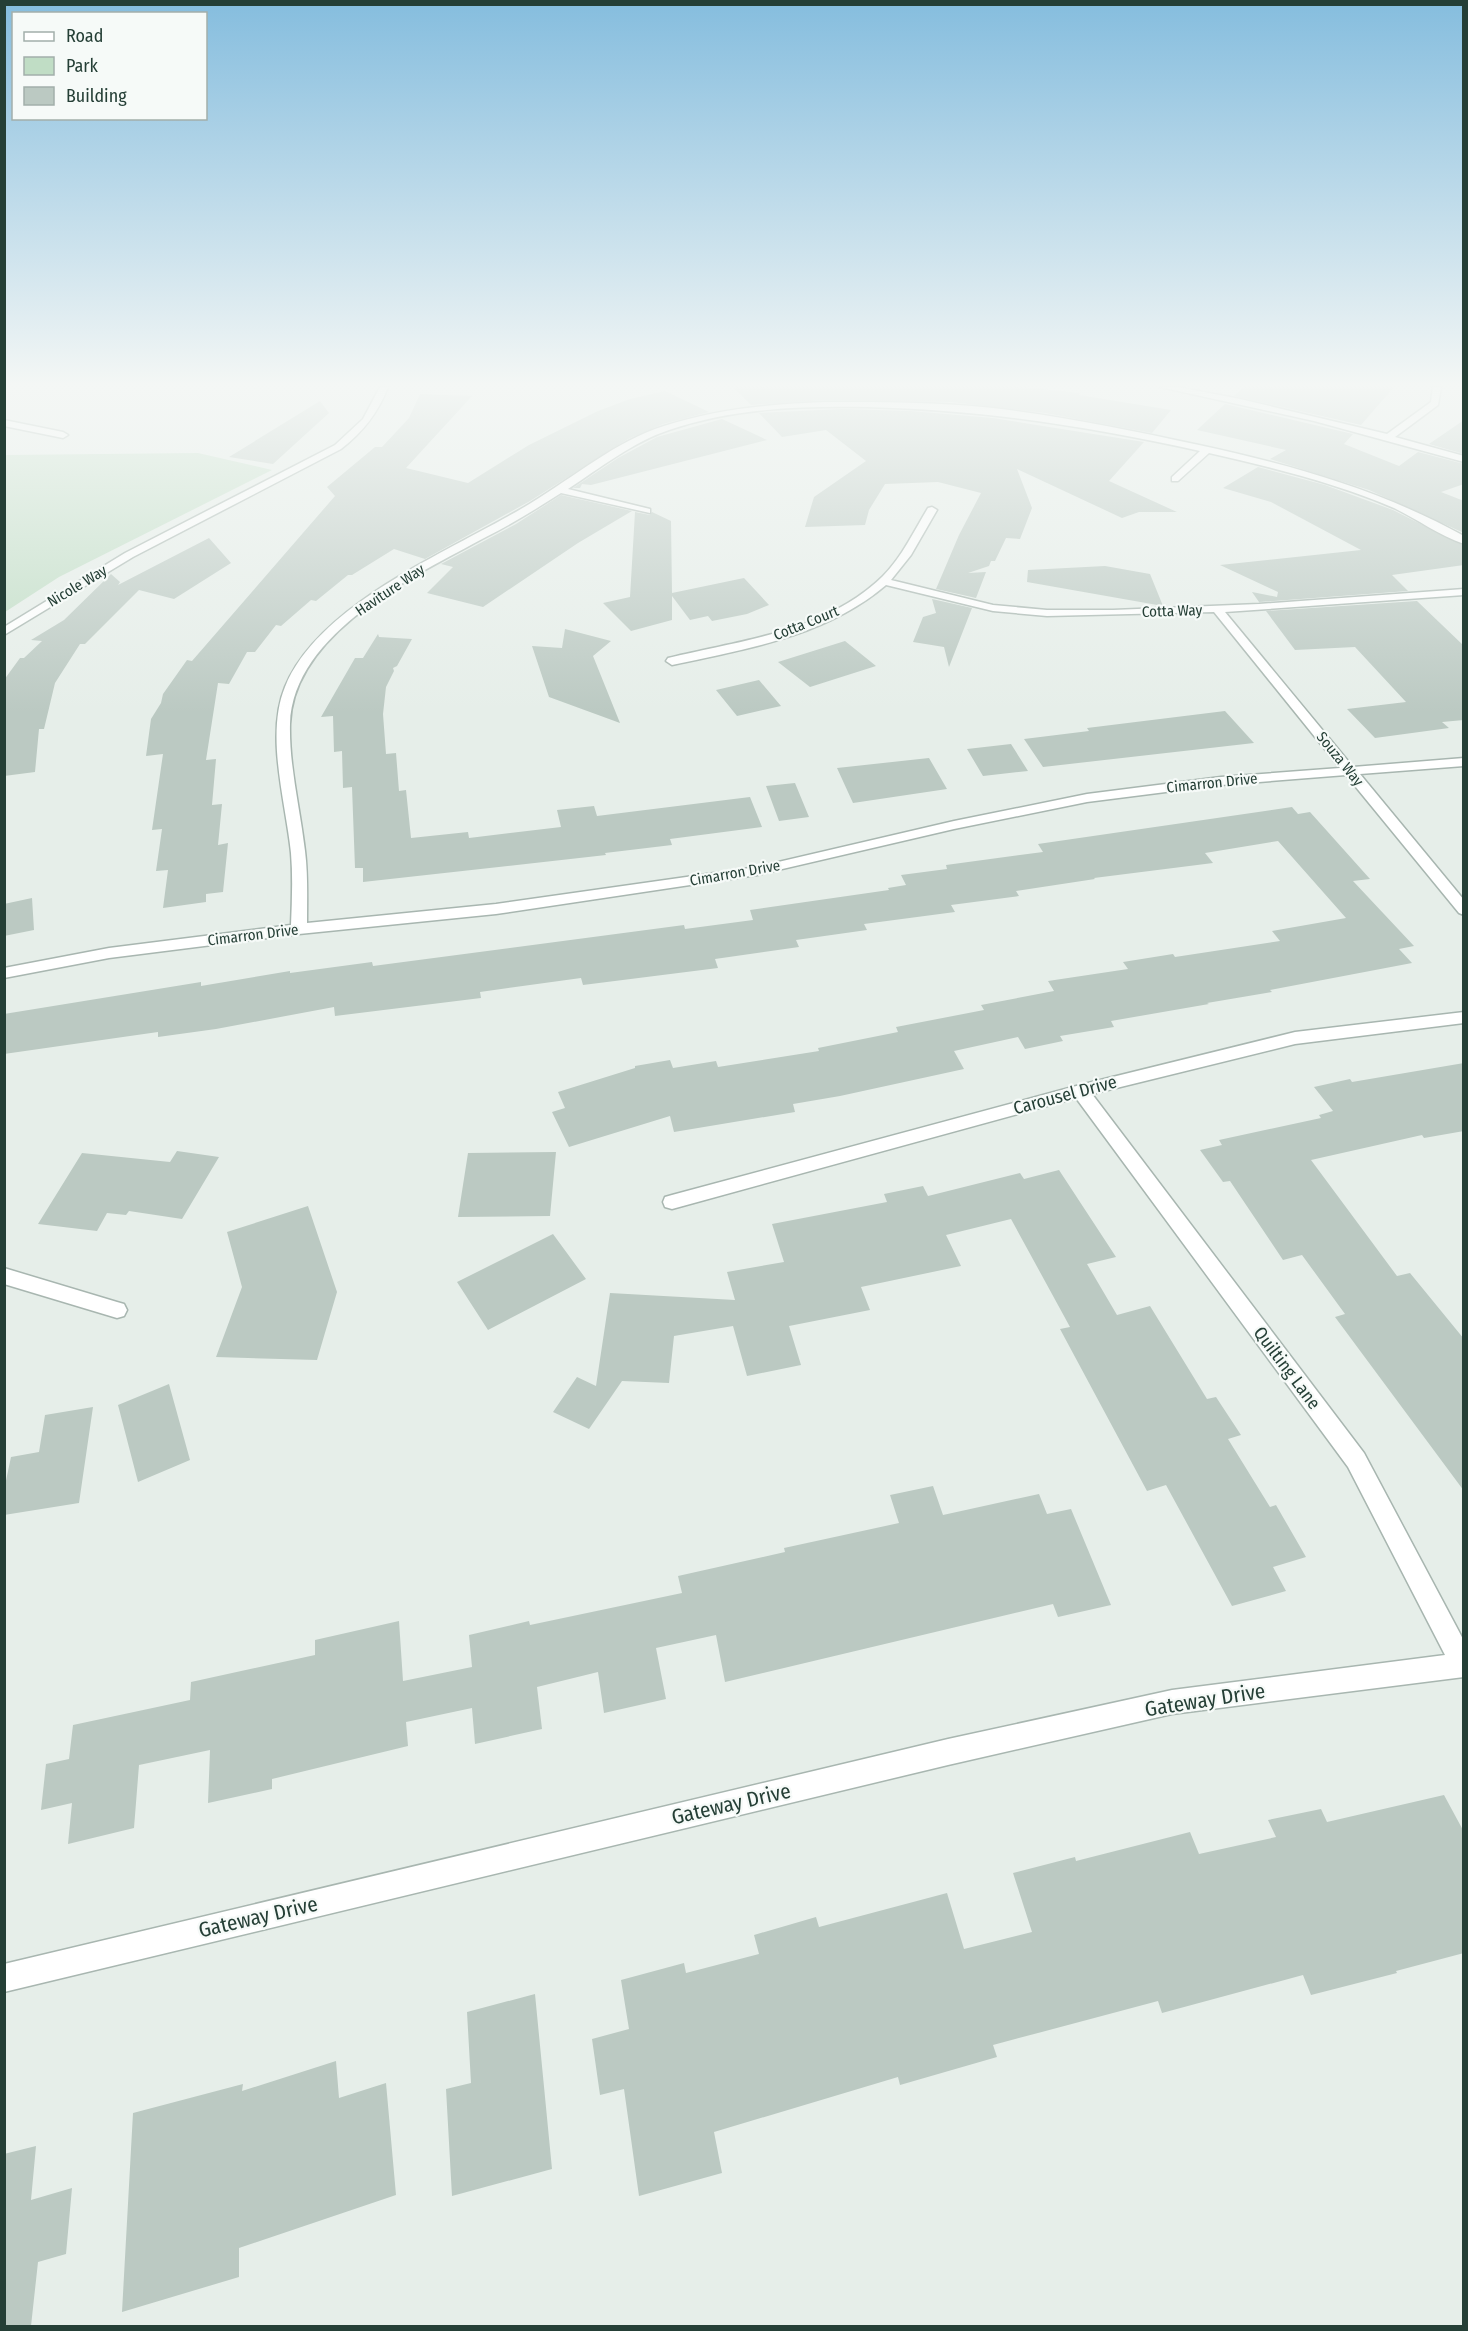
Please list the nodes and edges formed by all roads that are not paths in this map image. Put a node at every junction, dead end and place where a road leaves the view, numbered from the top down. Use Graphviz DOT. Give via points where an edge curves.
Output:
graph roads {
  1 [pos="244,496"];
  2 [pos="550,496"];
  3 [pos="584,496"];
  4 [pos="1369,496"];
  5 [pos="932,510"];
  6 [pos="646,511"];
  7 [pos="1464,541"];
  8 [pos="884,581"];
  9 [pos="1464,592"];
  10 [pos="1217,609"];
  11 [pos="4,632"];
  12 [pos="672,661"];
  13 [pos="1464,762"];
  14 [pos="1350,771"];
  15 [pos="1464,909"];
  16 [pos="298,929"];
  17 [pos="4,973"];
  18 [pos="1464,1017"];
  19 [pos="1080,1091"];
  20 [pos="672,1202"];
  21 [pos="4,1276"];
  22 [pos="117,1310"];
  23 [pos="1463,1665"];
  24 [pos="4,1978"];
  1 -- 11 [label="street, Nicole Way" via="129,555"];
  2 -- 16 [label="street, Haviture Way" via="384,592 322,641 300,668 285,703 286,759 298,856"];
  3 -- 6 [label="street"];
  4 -- 7 [label="street, Haviture Way" via="1440,526"];
  5 -- 8 [label="street, Cotta Court"];
  8 -- 10 [label="street, Cotta Way" via="993,608 1047,613"];
  8 -- 12 [label="street, Cotta Court" via="832,615 794,630"];
  9 -- 10 [label="street, Cotta Way"];
  10 -- 14 [label="street, Souza Way"];
  13 -- 14 [label="street, Cimarron Drive"];
  14 -- 15 [label="street, Souza Way"];
  14 -- 16 [label="street, Cimarron Drive" via="1221,781 1088,798 757,871 496,909"];
  16 -- 17 [label="street, Cimarron Drive" via="109,954"];
  18 -- 19 [label="street, Carousel Drive" via="1295,1038"];
  19 -- 20 [label="street, Carousel Drive"];
  19 -- 23 [label="street, Quilting Lane" via="1356,1460"];
  21 -- 22 [label="street"];
  23 -- 24 [label="street, Gateway Drive" via="1172,1702"];
}
